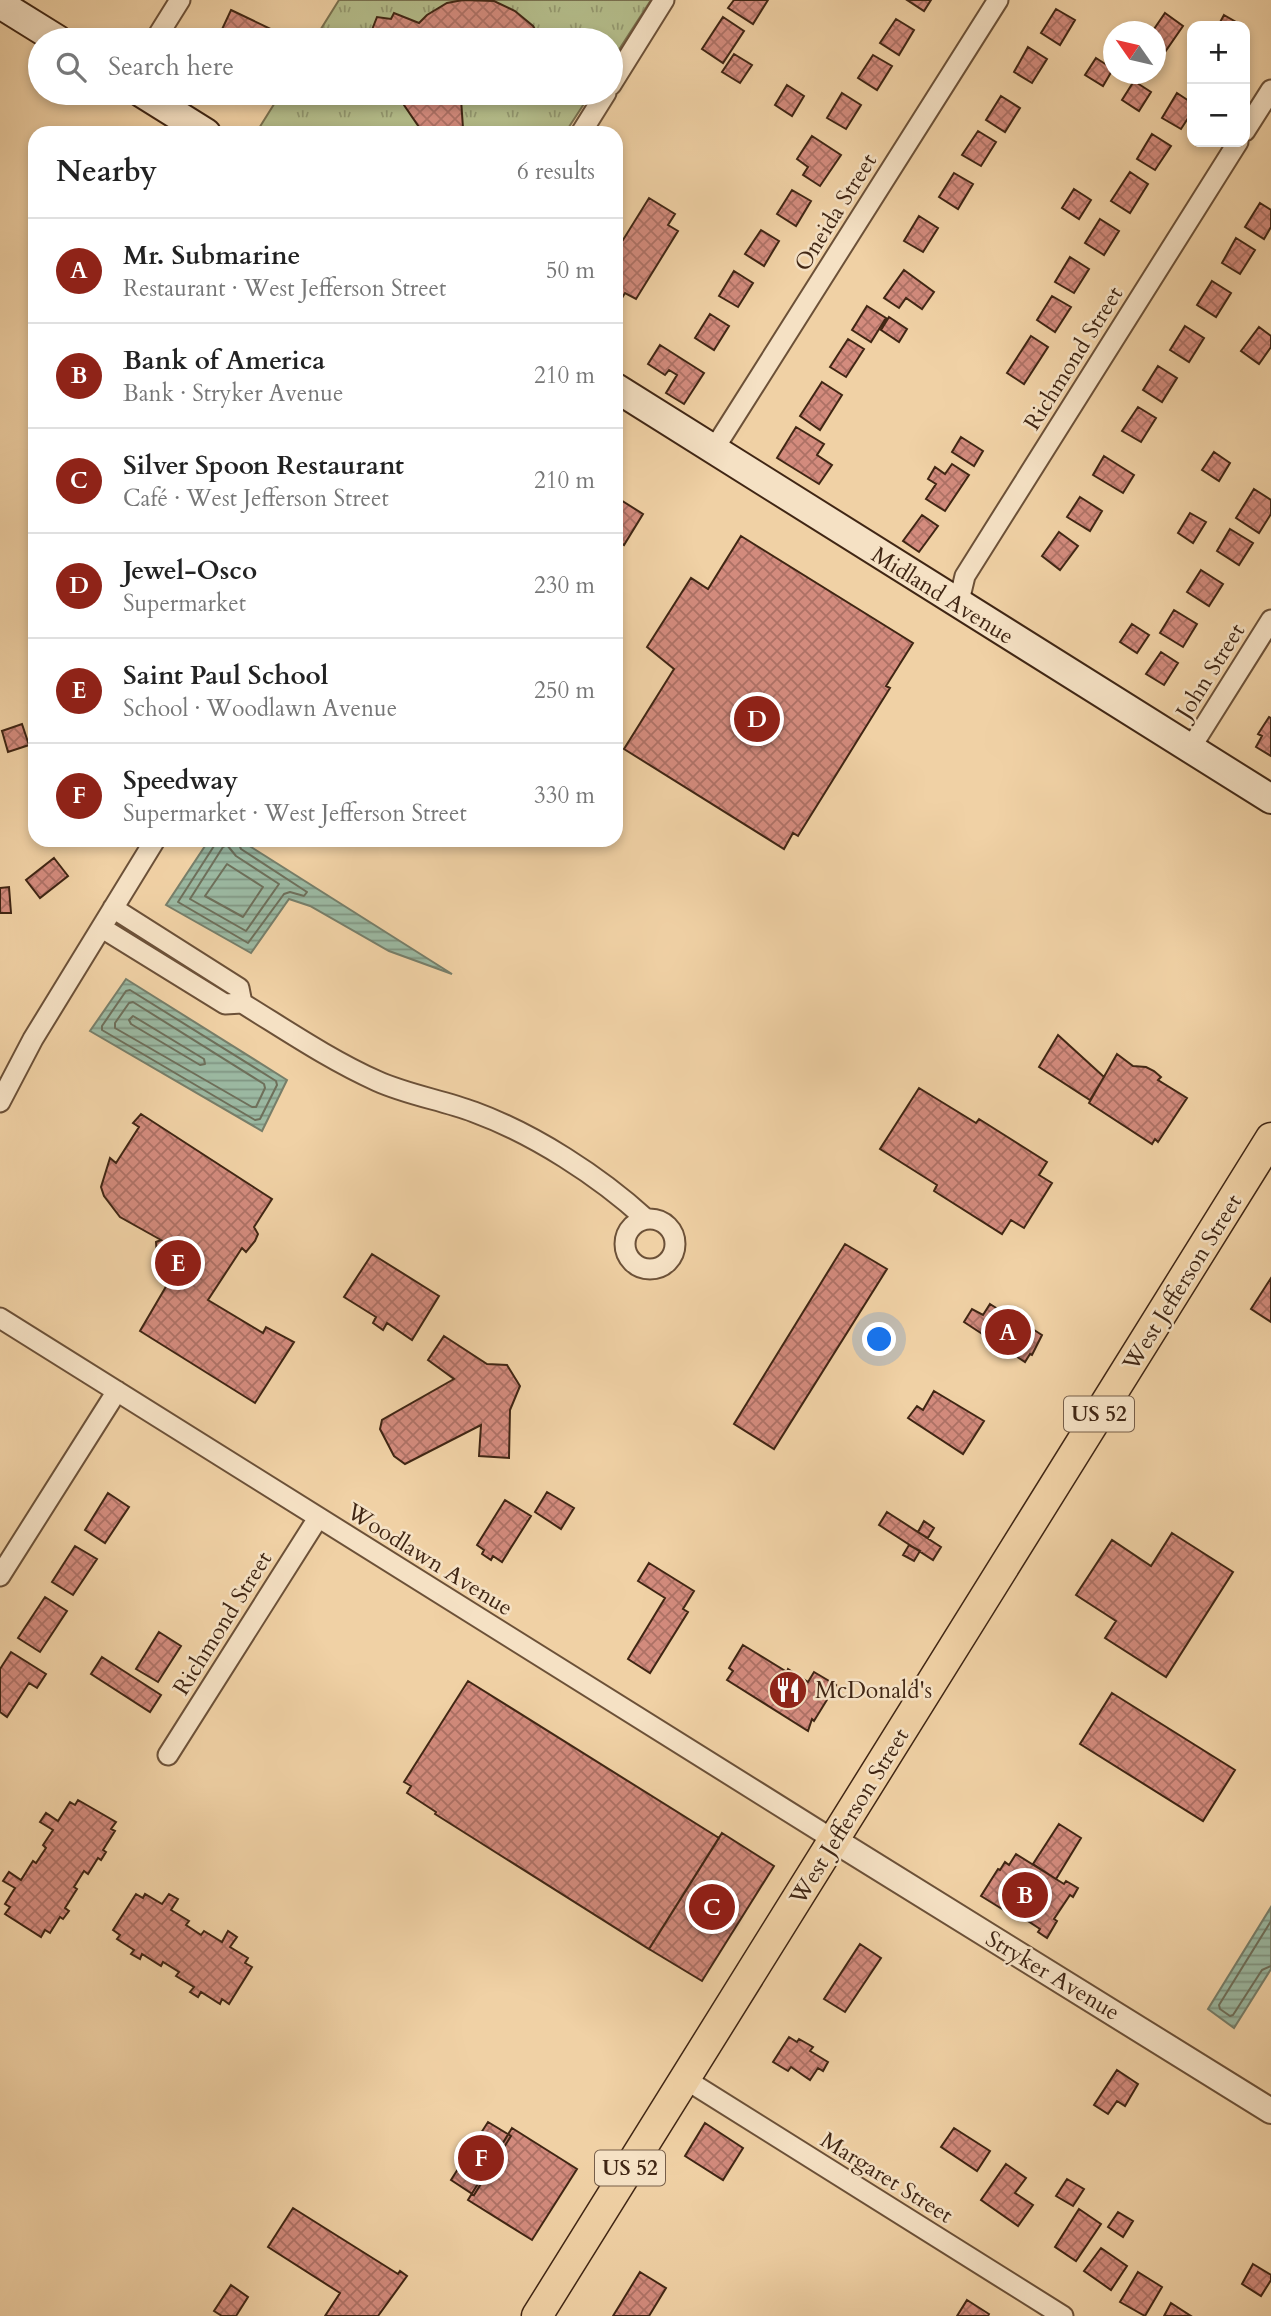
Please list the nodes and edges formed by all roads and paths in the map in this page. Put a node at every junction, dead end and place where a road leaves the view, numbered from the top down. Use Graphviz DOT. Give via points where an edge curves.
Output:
graph roads {
  1 [pos="180,0"];
  2 [pos="664,0"];
  3 [pos="998,0"];
  4 [pos="0,4"];
  5 [pos="39,28"];
  6 [pos="162,28"];
  7 [pos="623,66"];
  8 [pos="1271,90"];
  9 [pos="161,105"];
  10 [pos="598,105"];
  11 [pos="1250,123"];
  12 [pos="195,126"];
  13 [pos="585,126"];
  14 [pos="1235,147"];
  15 [pos="623,392"];
  16 [pos="714,449"];
  17 [pos="958,605"];
  18 [pos="1271,620"];
  19 [pos="1190,749"];
  20 [pos="1271,799"];
  21 [pos="151,847"];
  22 [pos="113,908"];
  23 [pos="102,928"];
  24 [pos="242,1003"];
  25 [pos="0,1102"];
  26 [pos="1271,1139"];
  27 [pos="646,1219"];
  28 [pos="0,1318"];
  29 [pos="117,1391"];
  30 [pos="318,1518"];
  31 [pos="0,1576"];
  32 [pos="168,1755"];
  33 [pos="834,1840"];
  34 [pos="685,2079"];
  35 [pos="1271,2110"];
  36 [pos="537,2316"];
  37 [pos="1063,2316"];
  1 -- 6 [label="street"];
  2 -- 7 [label="street"];
  3 -- 16 [label="street, Oneida Street"];
  4 -- 5 [label="main road"];
  8 -- 11 [label="street"];
  9 -- 12 [label="main road"];
  10 -- 13 [label="street"];
  14 -- 17 [label="street, Richmond Street" via="965,576"];
  15 -- 16 [label="main road, Midland Avenue"];
  16 -- 17 [label="main road, Midland Avenue"];
  17 -- 19 [label="main road, Midland Avenue"];
  18 -- 19 [label="street, John Street"];
  19 -- 20 [label="main road, Midland Avenue"];
  21 -- 22 [label="street"];
  22 -- 23 [label="street"];
  22 -- 24 [label="street" via="239,989"];
  23 -- 24 [label="street" via="225,1004"];
  23 -- 25 [label="street"];
  24 -- 27 [label="street" via="373,1079 473,1112 530,1138 622,1197"];
  26 -- 33 [label="main road, West Jefferson Street / US 52"];
  28 -- 29 [label="street, Woodlawn Avenue"];
  29 -- 30 [label="street, Woodlawn Avenue"];
  29 -- 31 [label="street"];
  30 -- 32 [label="street, Richmond Street"];
  30 -- 33 [label="street, Woodlawn Avenue"];
  33 -- 34 [label="main road, West Jefferson Street / US 52"];
  33 -- 35 [label="street, Stryker Avenue"];
  34 -- 36 [label="main road, West Jefferson Street / US 52"];
  34 -- 37 [label="street, Margaret Street"];
}
